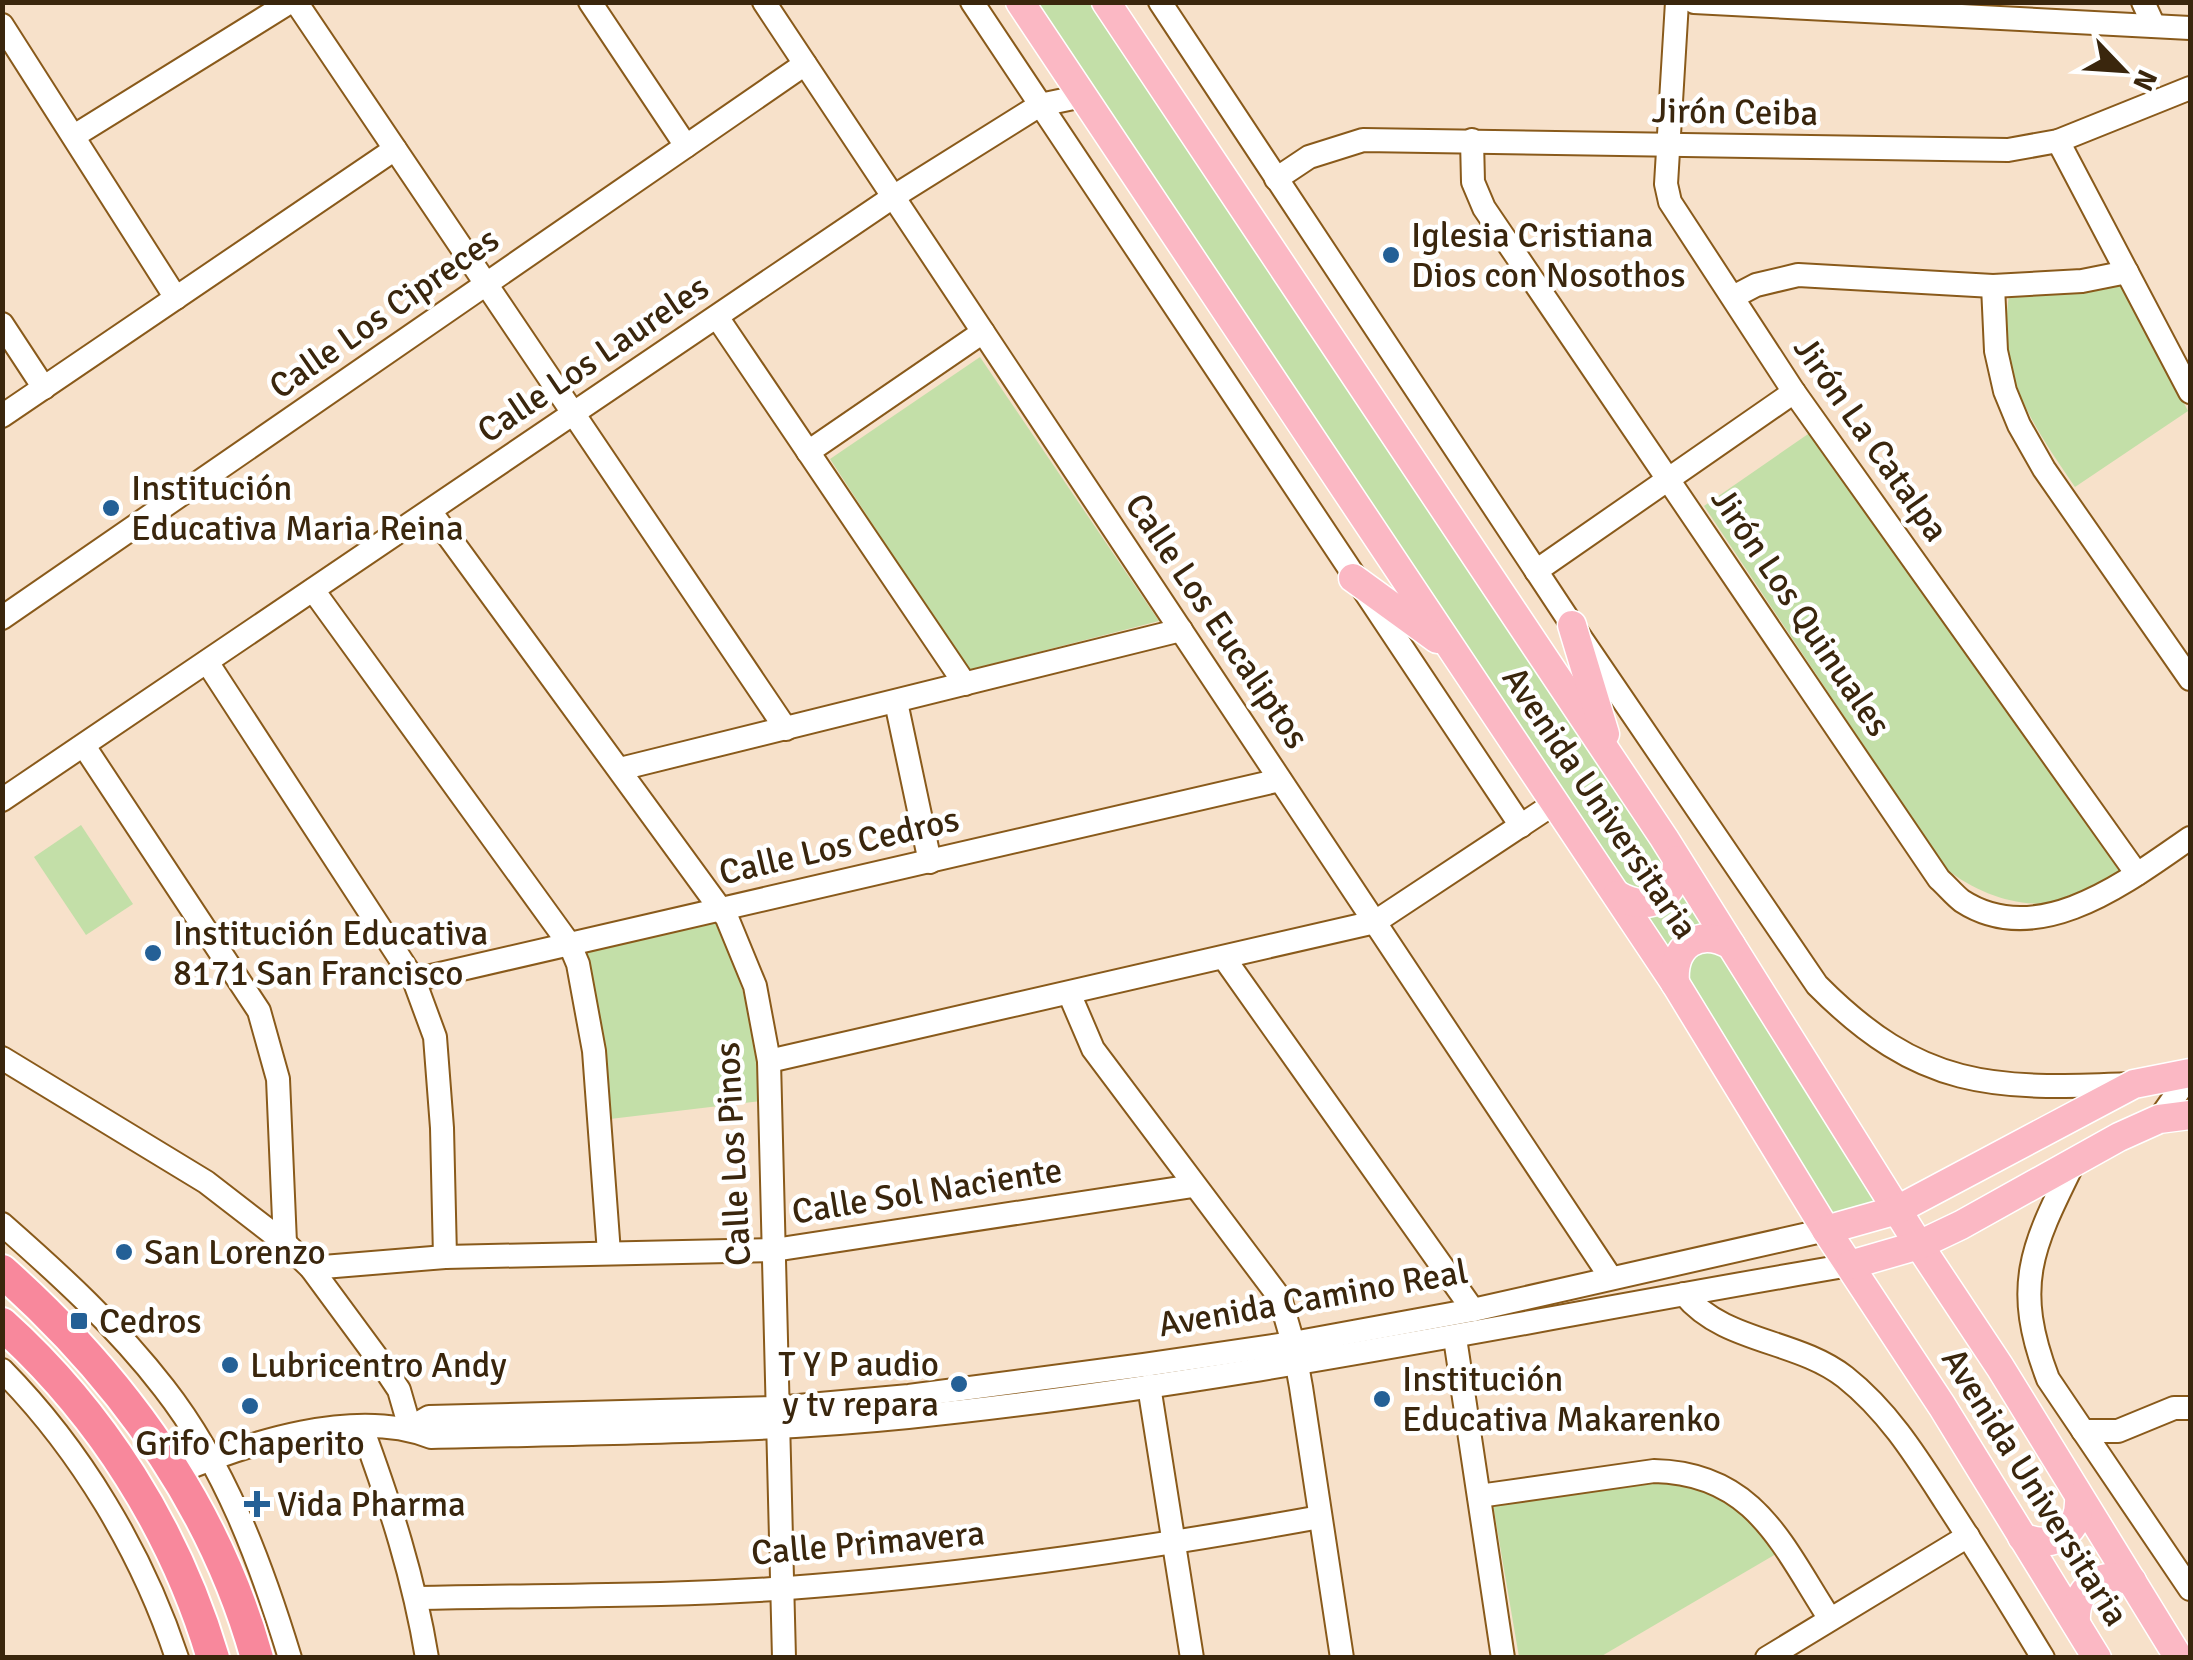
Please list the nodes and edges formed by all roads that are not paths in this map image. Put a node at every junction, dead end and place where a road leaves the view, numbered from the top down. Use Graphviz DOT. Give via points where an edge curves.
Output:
graph roads {
  1 [pos="293,2"];
  2 [pos="590,2"];
  3 [pos="764,2"];
  4 [pos="972,2"];
  5 [pos="1020,2"];
  6 [pos="1106,2"];
  7 [pos="1160,2"];
  8 [pos="1677,2"];
  9 [pos="1694,2"];
  10 [pos="2143,2"];
  11 [pos="2,25"];
  12 [pos="2154,26"];
  13 [pos="2190,28"];
  14 [pos="805,64"];
  15 [pos="2190,88"];
  16 [pos="1083,96"];
  17 [pos="1040,106"];
  18 [pos="74,136"];
  19 [pos="1472,140"];
  20 [pos="2058,142"];
  21 [pos="686,146"];
  22 [pos="1668,146"];
  23 [pos="394,149"];
  24 [pos="1276,179"];
  25 [pos="893,197"];
  26 [pos="2127,272"];
  27 [pos="486,284"];
  28 [pos="1993,286"];
  29 [pos="1733,297"];
  30 [pos="176,298"];
  31 [pos="717,316"];
  32 [pos="2,324"];
  33 [pos="983,332"];
  34 [pos="44,388"];
  35 [pos="1794,392"];
  36 [pos="2190,392"];
  37 [pos="574,414"];
  38 [pos="2,416"];
  39 [pos="808,452"];
  40 [pos="1668,478"];
  41 [pos="430,511"];
  42 [pos="1536,571"];
  43 [pos="1353,578"];
  44 [pos="314,590"];
  45 [pos="2,618"];
  46 [pos="1572,624"];
  47 [pos="1181,630"];
  48 [pos="1454,652"];
  49 [pos="207,662"];
  50 [pos="2190,679"];
  51 [pos="965,684"];
  52 [pos="896,702"];
  53 [pos="786,728"];
  54 [pos="84,746"];
  55 [pos="1615,764"];
  56 [pos="620,769"];
  57 [pos="1280,780"];
  58 [pos="2,800"];
  59 [pos="1555,803"];
  60 [pos="1520,826"];
  61 [pos="2190,838"];
  62 [pos="1677,860"];
  63 [pos="930,862"];
  64 [pos="2137,874"];
  65 [pos="1617,894"];
  66 [pos="722,910"];
  67 [pos="1375,922"];
  68 [pos="570,944"];
  69 [pos="1731,945"];
  70 [pos="1224,958"];
  71 [pos="414,980"];
  72 [pos="1675,983"];
  73 [pos="1069,993"];
  74 [pos="2,1058"];
  75 [pos="769,1061"];
  76 [pos="2190,1074"];
  77 [pos="2134,1084"];
  78 [pos="2190,1115"];
  79 [pos="2159,1119"];
  80 [pos="2074,1162"];
  81 [pos="1194,1186"];
  82 [pos="1898,1210"];
  83 [pos="2,1224"];
  84 [pos="1826,1230"];
  85 [pos="285,1243"];
  86 [pos="1919,1245"];
  87 [pos="774,1250"];
  88 [pos="610,1253"];
  89 [pos="445,1257"];
  90 [pos="1680,1264"];
  91 [pos="1850,1265"];
  92 [pos="311,1268"];
  93 [pos="2,1271"];
  94 [pos="1612,1278"];
  95 [pos="1684,1294"];
  96 [pos="1473,1310"];
  97 [pos="2,1324"];
  98 [pos="1455,1338"];
  99 [pos="1295,1353"];
  100 [pos="2,1370"];
  101 [pos="1149,1386"];
  102 [pos="2190,1408"];
  103 [pos="776,1418"];
  104 [pos="362,1428"];
  105 [pos="410,1428"];
  106 [pos="2083,1431"];
  107 [pos="210,1458"];
  108 [pos="176,1473"];
  109 [pos="1479,1496"];
  110 [pos="2080,1497"];
  111 [pos="1320,1517"];
  112 [pos="1968,1536"];
  113 [pos="2022,1537"];
  114 [pos="1174,1544"];
  115 [pos="2132,1582"];
  116 [pos="783,1589"];
  117 [pos="2190,1589"];
  118 [pos="417,1598"];
  119 [pos="1336,1620"];
  120 [pos="1830,1620"];
  121 [pos="2076,1623"];
  122 [pos="176,1658"];
  123 [pos="214,1658"];
  124 [pos="257,1658"];
  125 [pos="290,1658"];
  126 [pos="428,1658"];
  127 [pos="784,1658"];
  128 [pos="1192,1658"];
  129 [pos="1324,1658"];
  130 [pos="1342,1658"];
  131 [pos="1503,1658"];
  132 [pos="1767,1658"];
  133 [pos="2043,1658"];
  134 [pos="2097,1658"];
  135 [pos="2179,1658"];
  1 -- 18 [label="street"];
  1 -- 23 [label="street"];
  2 -- 21 [label="street"];
  3 -- 14 [label="street, Calle Los Eucaliptos"];
  4 -- 17 [label="street"];
  5 -- 16 [label="main road, Avenida Universitaria"];
  6 -- 55 [label="main road, Avenida Universitaria"];
  7 -- 24 [label="street"];
  8 -- 22 [label="street, Jirón La Catalpa"];
  9 -- 12 [label="street"];
  10 -- 12 [label="street"];
  11 -- 18 [label="street"];
  12 -- 13 [label="street"];
  14 -- 21 [label="street, Calle Los Cipreces"];
  14 -- 25 [label="street, Calle Los Eucaliptos"];
  15 -- 20 [label="street, Jirón Ceiba"];
  16 -- 17 [label="street, Calle Los Laureles"];
  16 -- 48 [label="main road, Avenida Universitaria"];
  17 -- 25 [label="street, Calle Los Laureles"];
  17 -- 43 [label="street"];
  18 -- 30 [label="street"];
  19 -- 22 [label="street, Jirón Ceiba"];
  19 -- 24 [label="street, Jirón Ceiba" via="1363,140 1309,157"];
  19 -- 40 [label="street, Jirón Los Quinuales" via="1474,182 1484,208"];
  20 -- 22 [label="street, Jirón Ceiba" via="1982,151"];
  20 -- 26 [label="street"];
  21 -- 27 [label="street, Calle Los Cipreces"];
  22 -- 29 [label="street, Jirón La Catalpa" via="1670,202"];
  23 -- 27 [label="street"];
  23 -- 30 [label="street"];
  24 -- 42 [label="street"];
  25 -- 31 [label="street, Calle Los Laureles"];
  25 -- 33 [label="street, Calle Los Eucaliptos"];
  26 -- 28 [label="street"];
  26 -- 36 [label="street"];
  27 -- 37 [label="street"];
  27 -- 45 [label="street, Calle Los Cipreces"];
  28 -- 29 [label="street" via="1798,275"];
  28 -- 50 [label="street" via="1996,351 2019,426"];
  29 -- 35 [label="street, Jirón La Catalpa"];
  30 -- 34 [label="street"];
  31 -- 37 [label="street, Calle Los Laureles"];
  31 -- 39 [label="street"];
  32 -- 34 [label="street"];
  33 -- 39 [label="street"];
  33 -- 47 [label="street, Calle Los Eucaliptos"];
  34 -- 38 [label="street"];
  35 -- 40 [label="street"];
  35 -- 64 [label="street, Jirón La Catalpa"];
  37 -- 41 [label="street, Calle Los Laureles"];
  37 -- 53 [label="street"];
  39 -- 51 [label="street"];
  40 -- 42 [label="street"];
  40 -- 64 [label="street, Jirón Los Quinuales" via="1939,879 1962,900 1989,912 2054,914 2090,903"];
  41 -- 44 [label="street, Calle Los Laureles"];
  41 -- 56 [label="street, Calle Los Pinos"];
  42 -- 46 [label="street"];
  43 -- 48 [label="main road"];
  43 -- 60 [label="street"];
  44 -- 49 [label="street, Calle Los Laureles"];
  44 -- 68 [label="street"];
  46 -- 55 [label="main road"];
  46 -- 77 [label="street" via="1794,952 1849,1017 1922,1063 1996,1085"];
  47 -- 51 [label="street"];
  47 -- 57 [label="street, Calle Los Eucaliptos"];
  48 -- 59 [label="main road, Avenida Universitaria"];
  49 -- 54 [label="street, Calle Los Laureles"];
  49 -- 71 [label="street"];
  51 -- 52 [label="street"];
  52 -- 53 [label="street"];
  52 -- 63 [label="street"];
  53 -- 56 [label="street"];
  54 -- 58 [label="street, Calle Los Laureles"];
  54 -- 85 [label="street" via="259,1011 278,1079"];
  55 -- 62 [label="main road, Avenida Universitaria"];
  56 -- 66 [label="street, Calle Los Pinos"];
  57 -- 63 [label="street, Calle Los Cedros"];
  57 -- 67 [label="street, Calle Los Eucaliptos"];
  59 -- 60 [label="street"];
  59 -- 65 [label="main road, Avenida Universitaria"];
  60 -- 67 [label="street"];
  61 -- 64 [label="street, Jirón Los Quinuales"];
  62 -- 65 [label="main road" via="1671,889 1660,899 1645,904"];
  62 -- 69 [label="main road, Avenida Universitaria"];
  63 -- 66 [label="street, Calle Los Cedros"];
  65 -- 72 [label="main road, Avenida Universitaria"];
  66 -- 68 [label="street, Calle Los Cedros"];
  66 -- 75 [label="street, Calle Los Pinos" via="755,986"];
  67 -- 70 [label="street"];
  67 -- 94 [label="street, Calle Los Eucaliptos"];
  68 -- 71 [label="street, Calle Los Cedros"];
  68 -- 88 [label="street" via="594,1051"];
  69 -- 72 [label="main road" via="1703,937 1689,943 1674,968"];
  69 -- 82 [label="main road, Avenida Universitaria"];
  70 -- 73 [label="street"];
  70 -- 96 [label="street"];
  71 -- 89 [label="street" via="435,1037"];
  72 -- 84 [label="main road, Avenida Universitaria"];
  73 -- 75 [label="street"];
  73 -- 81 [label="street" via="1093,1049"];
  74 -- 85 [label="street" via="206,1182"];
  75 -- 87 [label="street, Calle Los Pinos"];
  76 -- 77 [label="main road, Avenida Camino Real"];
  76 -- 79 [label="street"];
  77 -- 82 [label="main road, Avenida Camino Real"];
  78 -- 79 [label="main road, Avenida Camino Real"];
  79 -- 80 [label="main road, Avenida Camino Real"];
  80 -- 86 [label="main road, Avenida Camino Real"];
  80 -- 106 [label="street, Avenida Universitaria" via="2041,1228 2027,1306 2048,1380"];
  81 -- 87 [label="street, Calle Sol Naciente"];
  81 -- 99 [label="street" via="1280,1298"];
  82 -- 84 [label="main road, Avenida Camino Real"];
  82 -- 86 [label="main road, Avenida Universitaria"];
  83 -- 107 [label="street" via="117,1333 166,1390"];
  84 -- 90 [label="street, Avenida Camino Real"];
  84 -- 91 [label="main road, Avenida Universitaria"];
  85 -- 92 [label="street"];
  86 -- 91 [label="main road, Avenida Camino Real"];
  86 -- 110 [label="main road, Avenida Universitaria"];
  87 -- 88 [label="street, Calle Sol Naciente"];
  87 -- 103 [label="street, Calle Los Pinos"];
  88 -- 89 [label="street, Calle Sol Naciente"];
  89 -- 92 [label="street, Calle Sol Naciente"];
  90 -- 94 [label="street, Avenida Camino Real"];
  90 -- 95 [label="street"];
  91 -- 95 [label="street, Avenida Camino Real"];
  91 -- 113 [label="main road, Avenida Universitaria"];
  92 -- 105 [label="street" via="399,1390"];
  93 -- 108 [label="highway" via="112,1381"];
  94 -- 96 [label="street, Avenida Camino Real"];
  95 -- 98 [label="street, Avenida Camino Real"];
  95 -- 112 [label="street" via="1716,1322 1798,1350 1851,1382 1898,1430"];
  96 -- 99 [label="street, Avenida Camino Real"];
  97 -- 123 [label="highway" via="75,1397 122,1462 180,1572"];
  98 -- 99 [label="street, Avenida Camino Real"];
  98 -- 109 [label="street"];
  99 -- 101 [label="street, Avenida Camino Real"];
  99 -- 103 [label="street, Avenida Camino Real" via="909,1396"];
  99 -- 111 [label="street"];
  100 -- 122 [label="street" via="89,1477 134,1558"];
  101 -- 103 [label="street, Avenida Camino Real" via="914,1416"];
  101 -- 114 [label="street"];
  102 -- 106 [label="street" via="2118,1431"];
  103 -- 105 [label="street, Avenida Camino Real" via="430,1418"];
  103 -- 116 [label="street, Calle Los Pinos"];
  104 -- 105 [label="street, Avenida Camino Real"];
  104 -- 107 [label="street, Avenida Camino Real" via="254,1443"];
  104 -- 118 [label="street"];
  106 -- 117 [label="street, Avenida Universitaria"];
  107 -- 108 [label="street, Avenida Camino Real"];
  107 -- 125 [label="street" via="245,1530"];
  108 -- 124 [label="highway" via="226,1573"];
  109 -- 120 [label="street" via="1654,1471 1706,1479 1763,1516"];
  109 -- 131 [label="street"];
  110 -- 113 [label="main road" via="2069,1532 2047,1543"];
  110 -- 115 [label="main road, Avenida Universitaria"];
  111 -- 114 [label="street, Calle Primavera"];
  111 -- 119 [label="street"];
  112 -- 120 [label="street"];
  112 -- 133 [label="street"];
  113 -- 121 [label="main road, Avenida Universitaria"];
  114 -- 116 [label="street, Calle Primavera"];
  114 -- 128 [label="street"];
  115 -- 121 [label="main road" via="2108,1577 2086,1588"];
  115 -- 135 [label="main road, Avenida Universitaria"];
  116 -- 118 [label="street, Calle Primavera"];
  116 -- 127 [label="street, Calle Los Pinos"];
  118 -- 126 [label="street"];
  119 -- 129 [label="street"];
  119 -- 130 [label="street"];
  120 -- 132 [label="street"];
  121 -- 134 [label="main road, Avenida Universitaria"];
}
